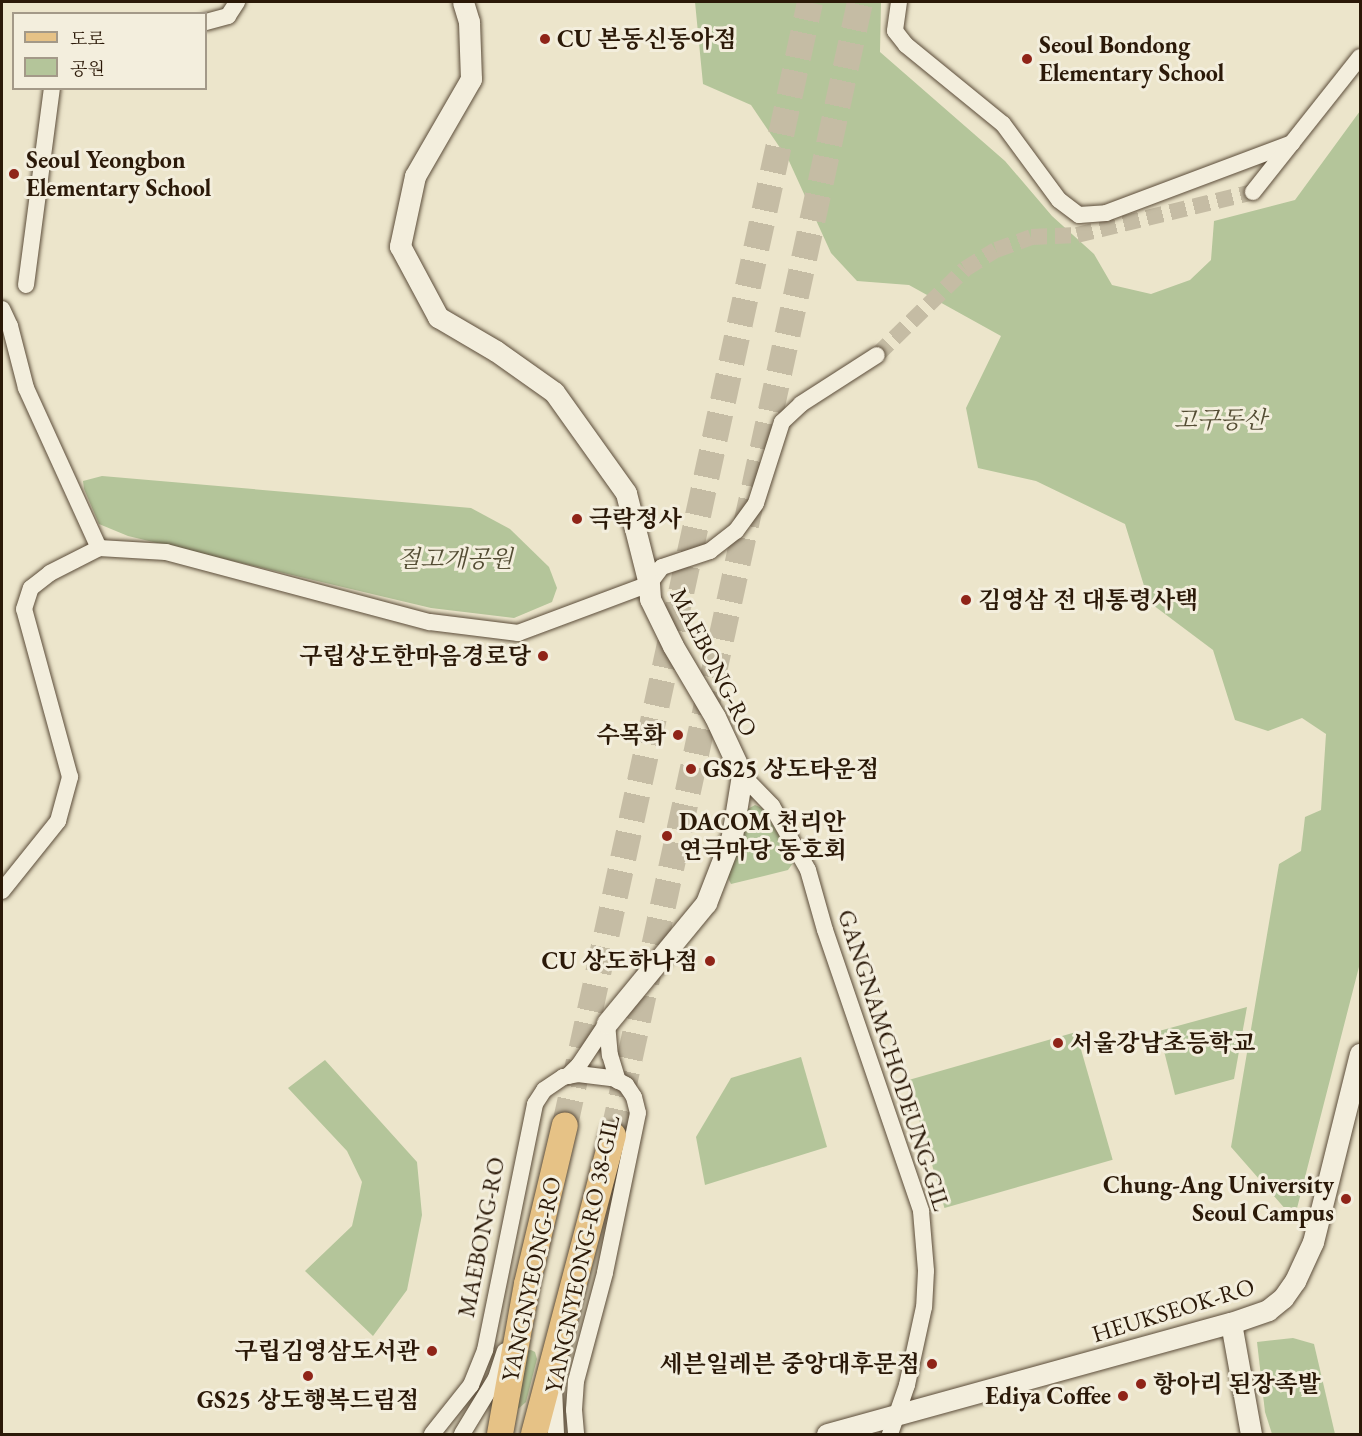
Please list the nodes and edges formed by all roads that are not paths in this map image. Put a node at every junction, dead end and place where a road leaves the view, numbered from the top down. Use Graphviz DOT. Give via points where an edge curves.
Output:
graph roads {
  1 [pos="237,2"];
  2 [pos="463,2"];
  3 [pos="899,2"];
  4 [pos="207,22"];
  5 [pos="1360,57"];
  6 [pos="52,90"];
  7 [pos="1292,143"];
  8 [pos="1253,192"];
  9 [pos="26,285"];
  10 [pos="2,309"];
  11 [pos="877,355"];
  12 [pos="99,548"];
  13 [pos="649,584"];
  14 [pos="742,775"];
  15 [pos="2,891"];
  16 [pos="607,1023"];
  17 [pos="1360,1054"];
  18 [pos="592,1075"];
  19 [pos="568,1076"];
  20 [pos="618,1081"];
  21 [pos="565,1125"];
  22 [pos="613,1135"];
  23 [pos="527,1284"];
  24 [pos="1231,1323"];
  25 [pos="555,1361"];
  26 [pos="896,1414"];
  27 [pos="432,1434"];
  28 [pos="462,1434"];
  29 [pos="500,1434"];
  30 [pos="534,1434"];
  31 [pos="556,1434"];
  32 [pos="576,1434"];
  33 [pos="826,1434"];
  34 [pos="890,1434"];
  35 [pos="1251,1434"];
  1 -- 4 [label="street" via="228,16"];
  2 -- 13 [label="street, MAEBONG-RO" via="469,22 471,79 415,176 400,246 438,317 554,392 626,493"];
  3 -- 7 [label="street" via="895,31 906,45 1004,124 1059,200 1079,215 1106,213"];
  5 -- 7 [label="street"];
  6 -- 9 [label="street"];
  7 -- 8 [label="street"];
  10 -- 12 [label="street" via="26,388"];
  11 -- 13 [label="street" via="801,404 783,422 756,504 736,531 710,551 662,567"];
  12 -- 13 [label="street" via="166,552 430,622 518,633"];
  12 -- 15 [label="street" via="50,573 31,588 24,609 70,777 58,821"];
  13 -- 14 [label="street, MAEBONG-RO" via="650,599 659,618 715,717"];
  14 -- 16 [label="street, MAEBONG-RO" via="732,836 705,903"];
  14 -- 26 [label="street, GANGNAMCHODEUNG-GIL" via="772,806 808,870 921,1211 926,1271 924,1307 908,1385"];
  16 -- 19 [label="street"];
  16 -- 20 [label="street" via="610,1055"];
  17 -- 24 [label="street, HEUKSEOK-RO" via="1313,1242 1295,1281 1268,1310"];
  18 -- 19 [label="street, MAEBONG-RO"];
  18 -- 20 [label="street, YANGNYEONG-RO 38-GIL"];
  19 -- 27 [label="street, MAEBONG-RO" via="544,1090 535,1104 485,1350 471,1386"];
  20 -- 32 [label="street, YANGNYEONG-RO 38-GIL" via="634,1097 639,1113 605,1273 576,1381"];
  21 -- 23 [label="main road, YANGNYEONG-RO"];
  22 -- 25 [label="main road, YANGNYEONG-RO"];
  23 -- 28 [label="street" via="496,1378"];
  23 -- 29 [label="main road, YANGNYEONG-RO"];
  24 -- 26 [label="street, HEUKSEOK-RO"];
  24 -- 35 [label="street"];
  25 -- 30 [label="main road, YANGNYEONG-RO"];
  25 -- 31 [label="street"];
  26 -- 33 [label="street, HEUKSEOK-RO"];
  26 -- 34 [label="street, GANGNAMCHODEUNG-GIL"];
}
